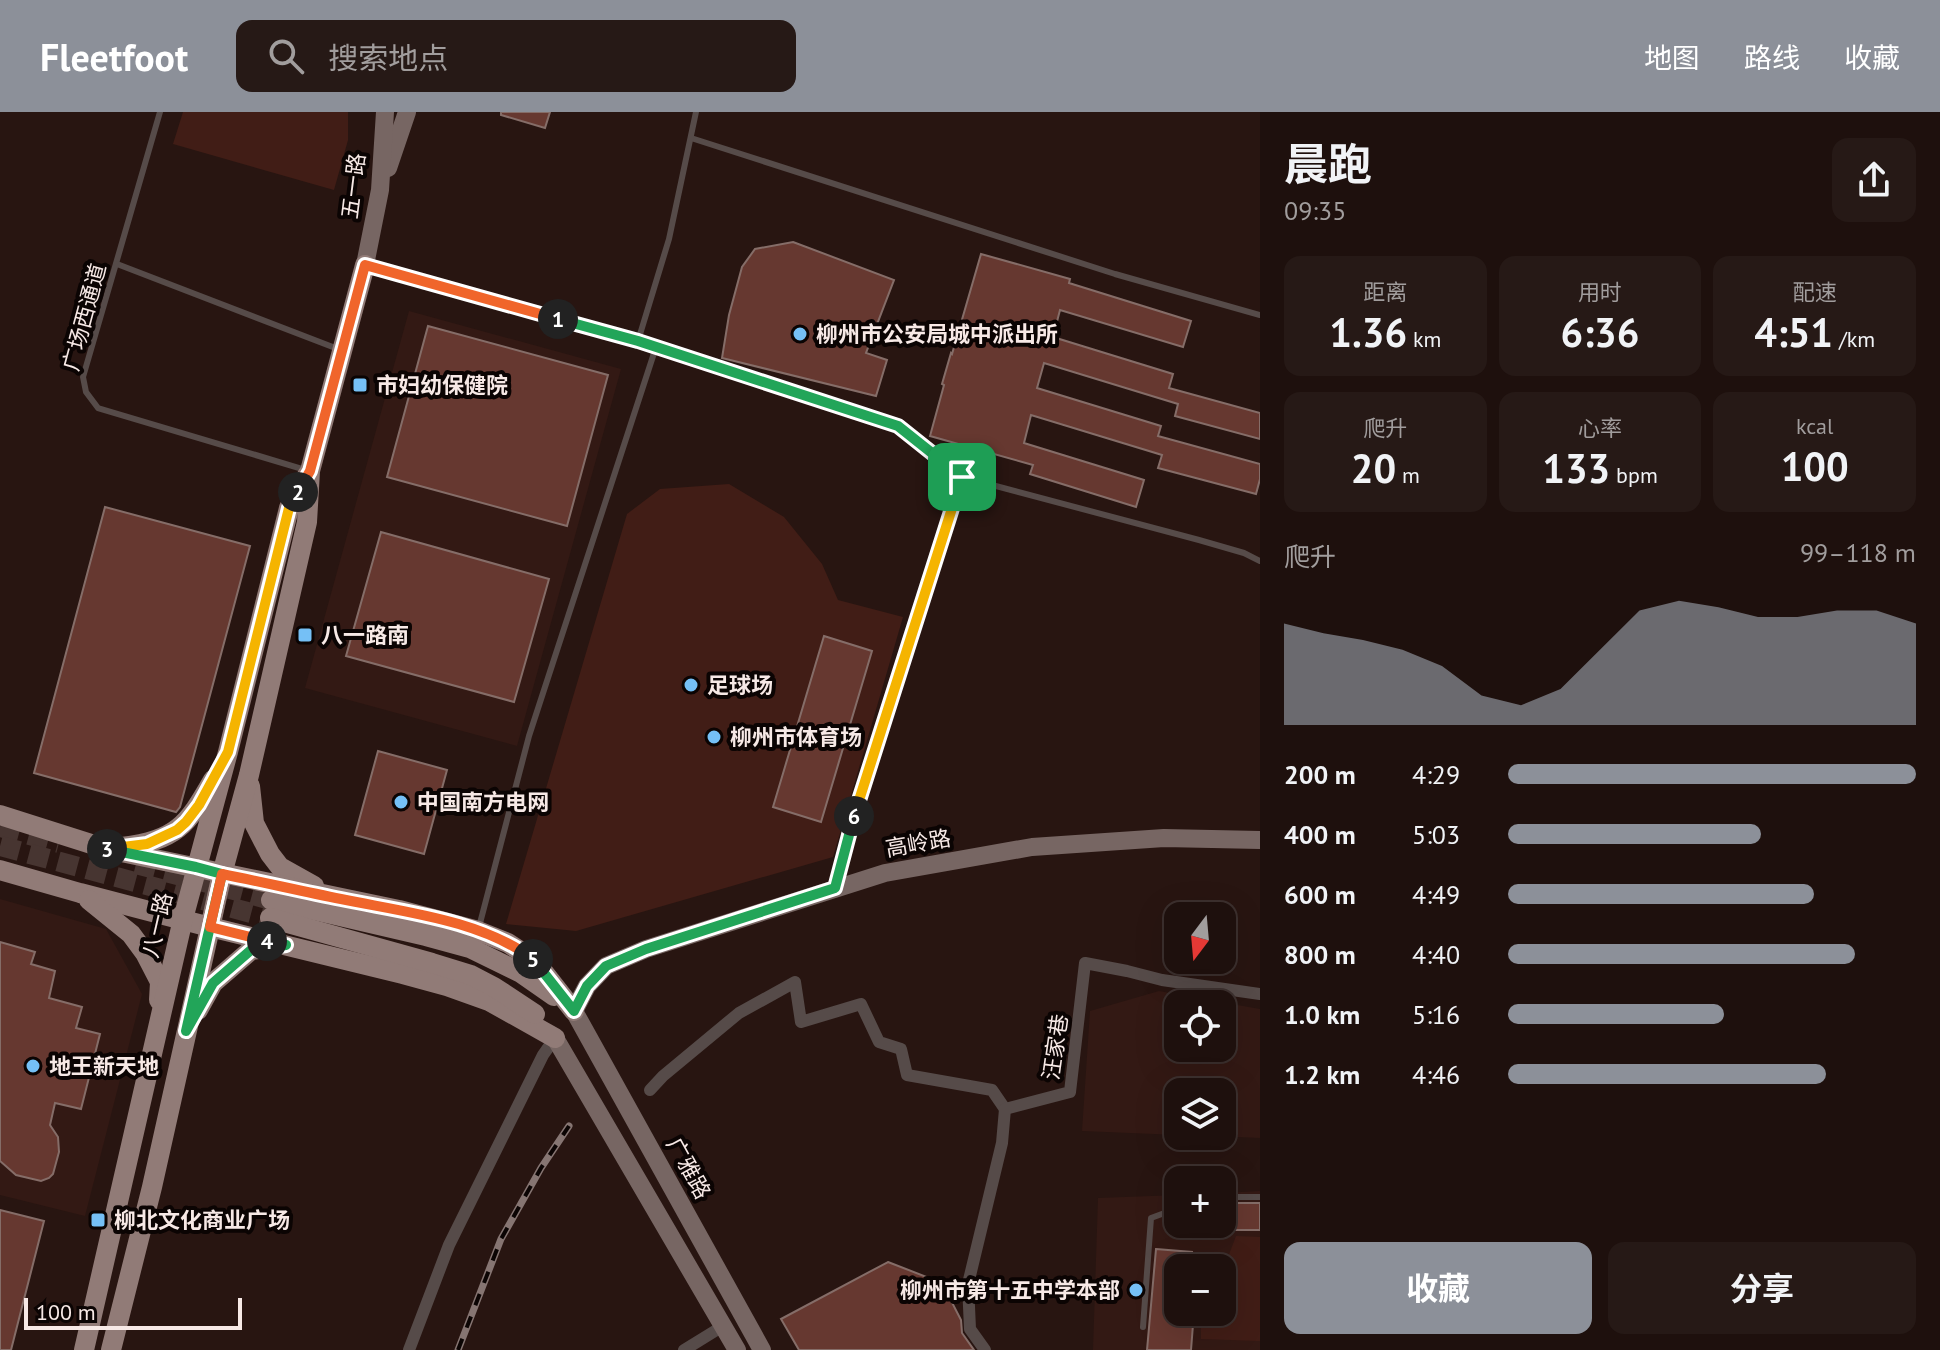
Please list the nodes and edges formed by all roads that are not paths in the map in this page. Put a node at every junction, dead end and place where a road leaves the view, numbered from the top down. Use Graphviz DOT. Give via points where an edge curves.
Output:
graph roads {
  1 [pos="160,112"];
  2 [pos="385,112"];
  3 [pos="407,112"];
  4 [pos="696,112"];
  5 [pos="691,138"];
  6 [pos="380,190"];
  7 [pos="117,264"];
  8 [pos="365,265"];
  9 [pos="1260,315"];
  10 [pos="638,341"];
  11 [pos="656,347"];
  12 [pos="343,351"];
  13 [pos="310,471"];
  14 [pos="962,477"];
  15 [pos="1260,561"];
  16 [pos="228,752"];
  17 [pos="249,775"];
  18 [pos="0,815"];
  19 [pos="1260,840"];
  20 [pos="107,849"];
  21 [pos="196,867"];
  22 [pos="0,870"];
  23 [pos="222,874"];
  24 [pos="835,888"];
  25 [pos="80,893"];
  26 [pos="339,899"];
  27 [pos="183,919"];
  28 [pos="210,927"];
  29 [pos="478,931"];
  30 [pos="286,945"];
  31 [pos="1260,994"];
  32 [pos="574,1011"];
  33 [pos="158,1029"];
  34 [pos="186,1031"];
  35 [pos="555,1038"];
  36 [pos="650,1090"];
  37 [pos="1005,1109"];
  38 [pos="1236,1197"];
  39 [pos="1260,1197"];
  40 [pos="1164,1213"];
  41 [pos="723,1326"];
  42 [pos="1143,1327"];
  43 [pos="84,1350"];
  44 [pos="111,1350"];
  45 [pos="409,1350"];
  46 [pos="684,1350"];
  47 [pos="737,1350"];
  48 [pos="762,1350"];
  49 [pos="985,1350"];
  1 -- 7 [label="lane, 广场西通道"];
  2 -- 6 [label="main road, 五一路"];
  3 -- 6 [label="main road"];
  4 -- 5 [label="lane"];
  5 -- 9 [label="lane"];
  5 -- 10 [label="lane" via="669,239"];
  6 -- 8 [label="main road, 五一路"];
  7 -- 12 [label="lane"];
  7 -- 13 [label="lane, 广场西通道" via="83,377 98,408"];
  8 -- 10 [label="lane"];
  8 -- 12 [label="main road, 八一路"];
  10 -- 11 [label="lane"];
  11 -- 14 [label="lane" via="898,426"];
  11 -- 29 [label="lane" via="529,736"];
  12 -- 13 [label="main road, 八一路"];
  13 -- 16 [label="main road, 八一路" via="289,508"];
  13 -- 17 [label="main road, 八一路" via="307,522"];
  14 -- 15 [label="lane"];
  14 -- 24 [label="lane"];
  16 -- 20 [label="main road" via="199,805 177,830 147,844"];
  16 -- 21 [label="main road, 八一路"];
  17 -- 23 [label="main road, 八一路"];
  17 -- 26 [label="main road" via="254,823 270,854 293,876"];
  18 -- 20 [label="main road"];
  19 -- 24 [label="main road, 高岭路" via="1164,838 1032,847 885,873"];
  20 -- 21 [label="main road"];
  21 -- 23 [label="main road"];
  21 -- 27 [label="main road, 八一路"];
  22 -- 25 [label="main road"];
  23 -- 26 [label="main road"];
  23 -- 28 [label="main road, 八一路"];
  24 -- 32 [label="main road, 高岭路" via="606,966"];
  25 -- 27 [label="main road"];
  25 -- 33 [label="main road" via="131,934 145,953 160,982"];
  26 -- 29 [label="main road"];
  27 -- 28 [label="main road"];
  27 -- 33 [label="main road, 八一路"];
  28 -- 30 [label="main road"];
  28 -- 34 [label="main road, 八一路"];
  29 -- 32 [label="main road" via="534,960"];
  30 -- 34 [label="main road" via="251,950 241,958 213,983"];
  30 -- 35 [label="main road" via="447,986 489,1001"];
  31 -- 37 [label="street, 汪家巷" via="1085,963 1070,1092"];
  32 -- 35 [label="main road" via="521,973 470,948 270,909 471,975 539,1016"];
  32 -- 48 [label="main road, 广雅路"];
  33 -- 43 [label="main road, 八一路"];
  34 -- 44 [label="main road, 八一路"];
  35 -- 41 [label="main road"];
  35 -- 45 [label="street" via="470,1199"];
  36 -- 37 [label="street" via="739,1013 795,982 801,1022 861,1004 879,1042 901,1049 907,1075 992,1090"];
  37 -- 49 [label="street" via="1002,1143 968,1284 970,1329"];
  38 -- 39 [label="lane"];
  40 -- 42 [label="lane" via="1151,1218"];
  41 -- 46 [label="street"];
  41 -- 47 [label="main road"];
}
